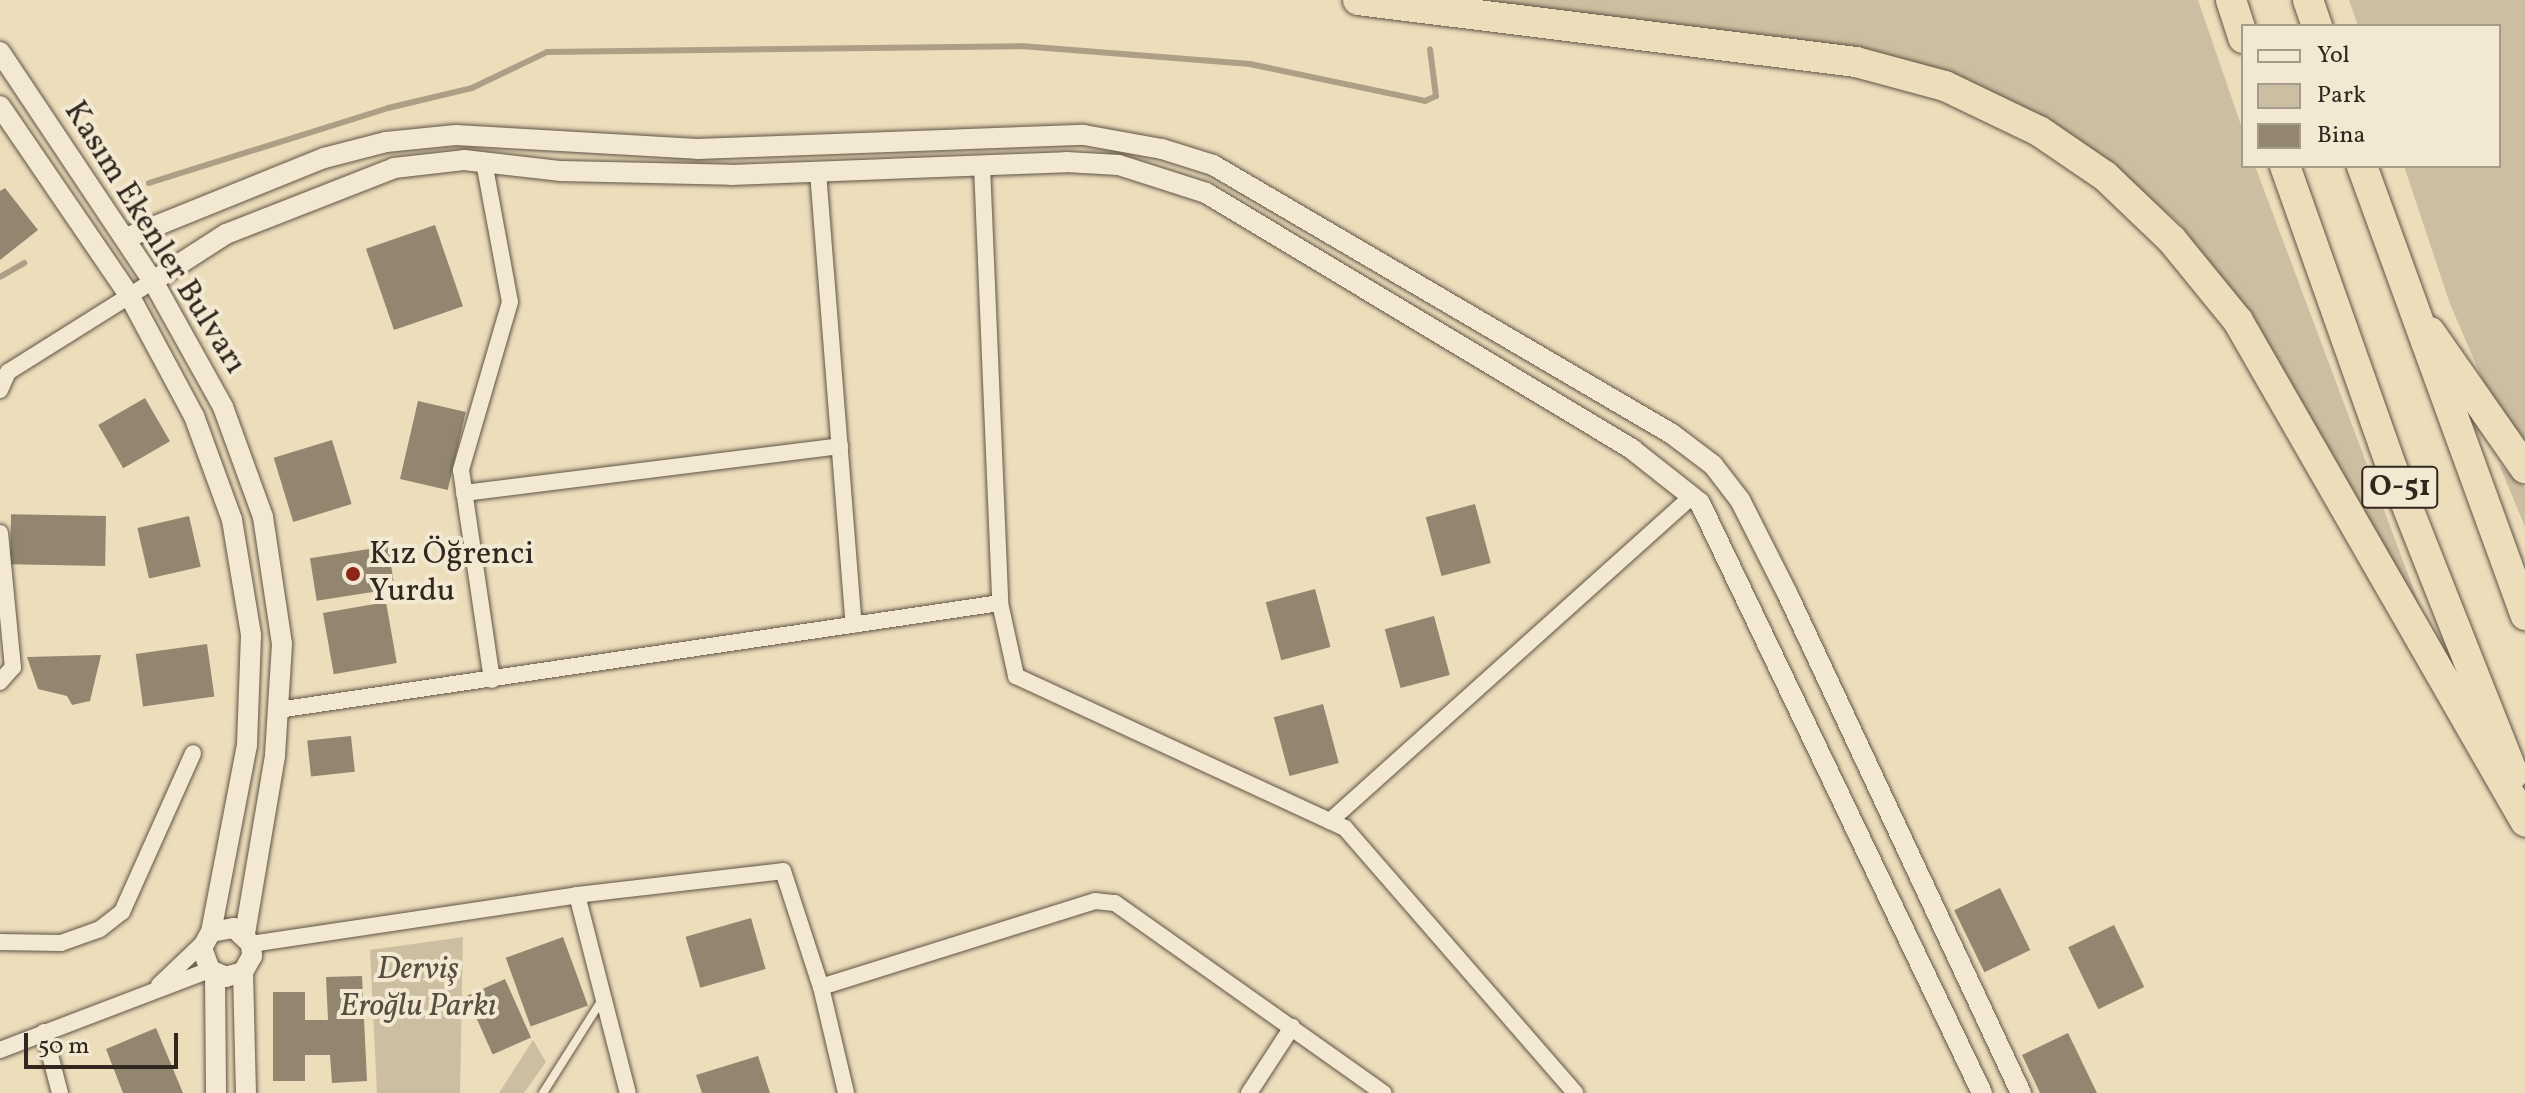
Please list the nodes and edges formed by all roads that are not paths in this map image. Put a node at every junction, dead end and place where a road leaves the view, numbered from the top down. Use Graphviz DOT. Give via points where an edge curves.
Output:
graph roads {
  1 [pos="1358,0"];
  2 [pos="2231,0"];
  3 [pos="2308,0"];
  4 [pos="2316,24"];
  5 [pos="2241,32"];
  6 [pos="0,52"];
  7 [pos="0,106"];
  8 [pos="484,162"];
  9 [pos="982,166"];
  10 [pos="2286,168"];
  11 [pos="2363,168"];
  12 [pos="818,172"];
  13 [pos="126,238"];
  14 [pos="153,281"];
  15 [pos="129,295"];
  16 [pos="2408,302"];
  17 [pos="0,390"];
  18 [pos="840,446"];
  19 [pos="2525,468"];
  20 [pos="464,493"];
  21 [pos="1692,496"];
  22 [pos="0,533"];
  23 [pos="1000,603"];
  24 [pos="2525,615"];
  25 [pos="854,625"];
  26 [pos="492,680"];
  27 [pos="0,682"];
  28 [pos="278,710"];
  29 [pos="193,753"];
  30 [pos="2525,803"];
  31 [pos="1330,821"];
  32 [pos="2525,821"];
  33 [pos="577,895"];
  34 [pos="208,937"];
  35 [pos="248,939"];
  36 [pos="0,942"];
  37 [pos="212,972"];
  38 [pos="243,972"];
  39 [pos="821,987"];
  40 [pos="155,988"];
  41 [pos="604,997"];
  42 [pos="1292,1027"];
  43 [pos="44,1032"];
  44 [pos="0,1050"];
  45 [pos="60,1093"];
  46 [pos="216,1093"];
  47 [pos="246,1093"];
  48 [pos="543,1093"];
  49 [pos="628,1093"];
  50 [pos="846,1093"];
  51 [pos="1249,1093"];
  52 [pos="1383,1093"];
  53 [pos="1575,1093"];
  54 [pos="1982,1093"];
  55 [pos="2021,1093"];
  1 -- 32 [label="highway" via="1856,62 1958,93 2039,131 2105,176 2172,240 2238,321"];
  2 -- 5 [label="highway"];
  3 -- 4 [label="highway"];
  6 -- 13 [label="street, Kasım Ekenler Bulvarı"];
  7 -- 15 [label="street, Kasım Ekenler Bulvarı"];
  8 -- 12 [label="street" via="561,171"];
  8 -- 14 [label="street" via="394,168 226,234"];
  8 -- 20 [label="street" via="510,302 461,470"];
  9 -- 12 [label="street"];
  9 -- 21 [label="street" via="1119,165 1206,193 1633,450"];
  9 -- 23 [label="street"];
  10 -- 30 [label="highway, O-51" via="2392,468"];
  11 -- 16 [label="highway, O-51"];
  12 -- 18 [label="street"];
  13 -- 14 [label="street, Kasım Ekenler Bulvarı"];
  13 -- 55 [label="street" via="324,158 386,142 456,135 725,149 1084,135 1162,149 1213,165 1672,434 1713,465 1740,500 1788,595"];
  14 -- 15 [label="street"];
  14 -- 28 [label="street, Kasım Ekenler Bulvarı" via="223,407 263,517 282,644"];
  15 -- 17 [label="street" via="8,372"];
  15 -- 34 [label="street, Kasım Ekenler Bulvarı" via="194,416 232,520 251,635 247,745"];
  16 -- 19 [label="highway"];
  16 -- 24 [label="highway, O-51"];
  18 -- 20 [label="street"];
  18 -- 25 [label="street"];
  20 -- 26 [label="street"];
  21 -- 31 [label="street"];
  21 -- 54 [label="street" via="1718,531"];
  22 -- 27 [label="street" via="13,667"];
  23 -- 25 [label="street"];
  23 -- 31 [label="street" via="1016,676"];
  25 -- 26 [label="street"];
  26 -- 28 [label="street"];
  28 -- 35 [label="street, Kasım Ekenler Bulvarı"];
  29 -- 36 [label="street" via="122,912 100,929 61,943"];
  31 -- 53 [label="street" via="1345,828"];
  33 -- 35 [label="street"];
  33 -- 39 [label="street" via="783,871"];
  33 -- 41 [label="street"];
  34 -- 35 [label="street" via="228,927"];
  34 -- 37 [label="street, Kasım Ekenler Bulvarı" via="203,960"];
  34 -- 40 [label="street"];
  35 -- 38 [label="street, Kasım Ekenler Bulvarı" via="251,962"];
  37 -- 38 [label="street" via="232,977"];
  37 -- 40 [label="street"];
  37 -- 46 [label="street, Kasım Ekenler Bulvarı"];
  38 -- 47 [label="street, Kasım Ekenler Bulvarı"];
  39 -- 42 [label="street" via="1095,901 1115,903"];
  39 -- 50 [label="street"];
  40 -- 43 [label="street"];
  41 -- 48 [label="lane"];
  41 -- 49 [label="street"];
  42 -- 51 [label="street"];
  42 -- 52 [label="street"];
  43 -- 44 [label="street"];
  43 -- 45 [label="street"];
}
